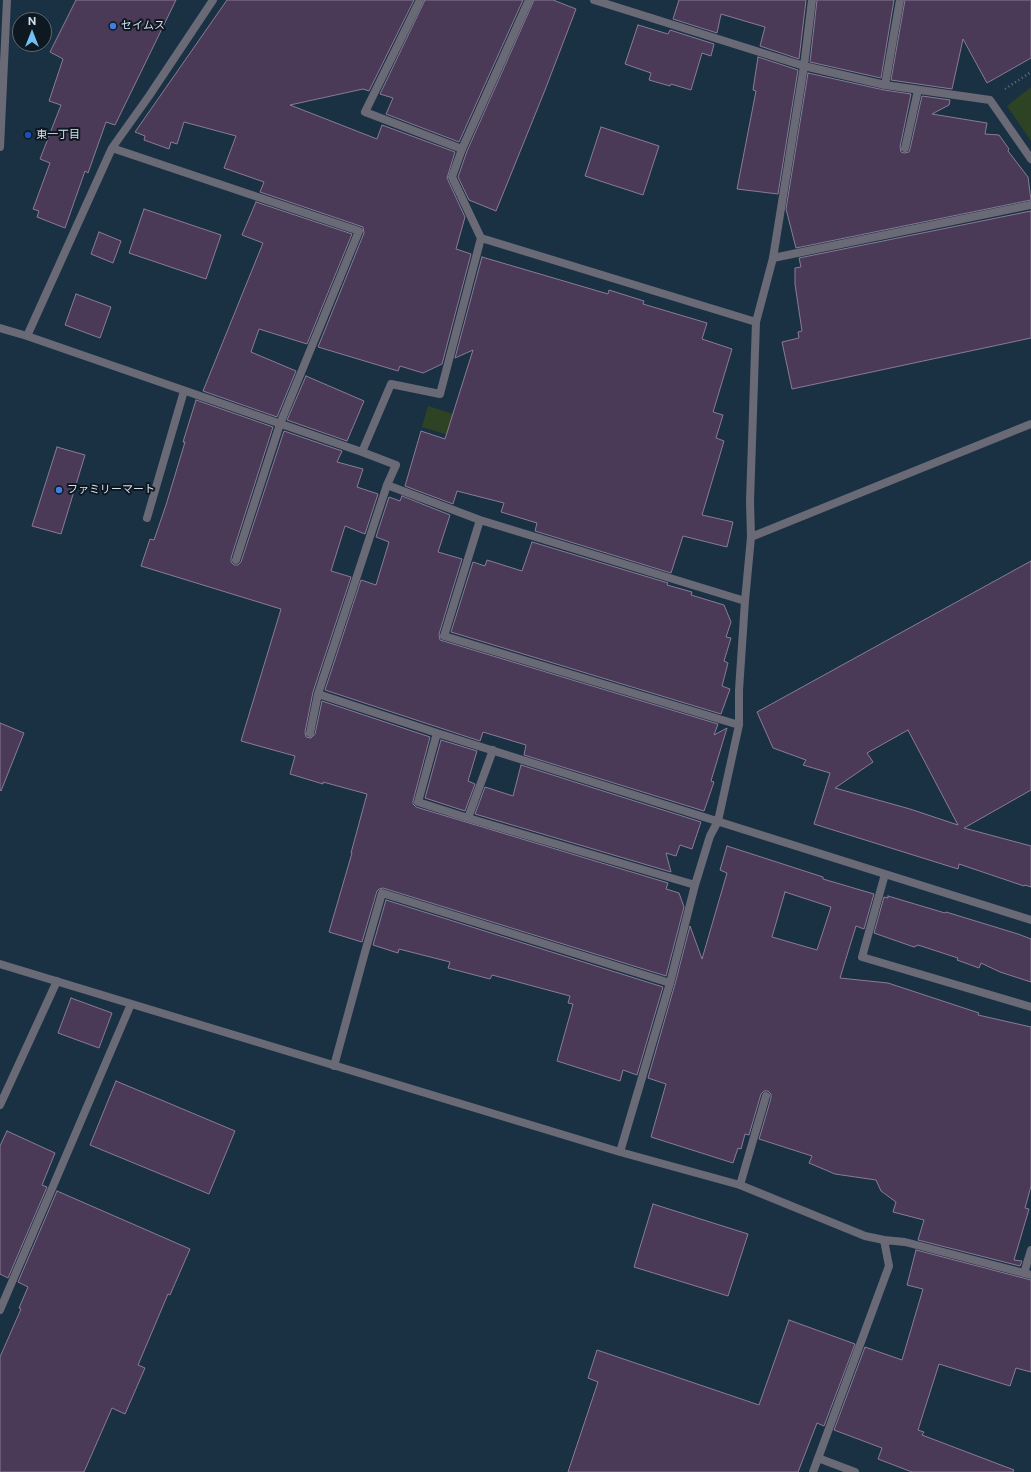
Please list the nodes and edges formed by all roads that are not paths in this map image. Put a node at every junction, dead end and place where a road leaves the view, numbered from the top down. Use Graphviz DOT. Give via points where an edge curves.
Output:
graph roads {
  1 [pos="7,0"];
  2 [pos="213,0"];
  3 [pos="420,0"];
  4 [pos="529,0"];
  5 [pos="594,0"];
  6 [pos="812,0"];
  7 [pos="900,0"];
  8 [pos="804,66"];
  9 [pos="885,85"];
  10 [pos="918,90"];
  11 [pos="0,147"];
  12 [pos="112,148"];
  13 [pos="905,148"];
  14 [pos="462,149"];
  15 [pos="1031,158"];
  16 [pos="1031,205"];
  17 [pos="481,238"];
  18 [pos="772,258"];
  19 [pos="756,322"];
  20 [pos="0,328"];
  21 [pos="27,336"];
  22 [pos="184,391"];
  23 [pos="280,424"];
  24 [pos="1031,424"];
  25 [pos="362,452"];
  26 [pos="387,486"];
  27 [pos="147,518"];
  28 [pos="480,520"];
  29 [pos="750,537"];
  30 [pos="236,560"];
  31 [pos="745,601"];
  32 [pos="318,694"];
  33 [pos="739,725"];
  34 [pos="310,733"];
  35 [pos="437,733"];
  36 [pos="493,750"];
  37 [pos="468,818"];
  38 [pos="718,821"];
  39 [pos="885,874"];
  40 [pos="695,886"];
  41 [pos="1031,920"];
  42 [pos="0,964"];
  43 [pos="57,981"];
  44 [pos="670,983"];
  45 [pos="131,1004"];
  46 [pos="1031,1007"];
  47 [pos="334,1066"];
  48 [pos="766,1096"];
  49 [pos="0,1105"];
  50 [pos="620,1152"];
  51 [pos="740,1185"];
  52 [pos="884,1240"];
  53 [pos="1031,1250"];
  54 [pos="1028,1274"];
  55 [pos="0,1310"];
  56 [pos="818,1458"];
  57 [pos="813,1472"];
  58 [pos="855,1472"];
  1 -- 11 [label="street"];
  2 -- 12 [label="street"];
  3 -- 14 [label="street" via="365,112"];
  4 -- 14 [label="street"];
  5 -- 8 [label="street"];
  6 -- 8 [label="street"];
  7 -- 9 [label="street"];
  8 -- 9 [label="street"];
  8 -- 18 [label="street"];
  9 -- 10 [label="street"];
  10 -- 13 [label="street"];
  10 -- 15 [label="street" via="990,100"];
  12 -- 21 [label="street"];
  12 -- 23 [label="street" via="359,231"];
  14 -- 17 [label="street" via="452,177"];
  16 -- 18 [label="street"];
  17 -- 19 [label="street"];
  17 -- 25 [label="street" via="440,394 391,384"];
  18 -- 19 [label="street"];
  19 -- 29 [label="street"];
  20 -- 21 [label="street"];
  21 -- 22 [label="street"];
  22 -- 23 [label="street"];
  22 -- 27 [label="street"];
  23 -- 25 [label="street"];
  23 -- 30 [label="street"];
  24 -- 29 [label="street"];
  25 -- 26 [label="street" via="396,465"];
  26 -- 28 [label="street"];
  26 -- 32 [label="street"];
  28 -- 31 [label="street"];
  28 -- 33 [label="street" via="444,636"];
  29 -- 31 [label="street"];
  31 -- 33 [label="street"];
  32 -- 34 [label="street"];
  32 -- 35 [label="street"];
  33 -- 38 [label="street"];
  35 -- 36 [label="street"];
  35 -- 37 [label="street" via="418,802"];
  36 -- 37 [label="street"];
  36 -- 38 [label="street"];
  37 -- 40 [label="street"];
  38 -- 39 [label="street"];
  38 -- 40 [label="street" via="710,836"];
  39 -- 41 [label="street"];
  39 -- 46 [label="street" via="862,957"];
  40 -- 44 [label="street"];
  42 -- 43 [label="street"];
  43 -- 45 [label="street"];
  43 -- 49 [label="street"];
  44 -- 47 [label="street" via="382,893"];
  44 -- 50 [label="street"];
  45 -- 47 [label="street"];
  45 -- 55 [label="street"];
  47 -- 50 [label="street"];
  48 -- 51 [label="street"];
  50 -- 51 [label="street"];
  51 -- 52 [label="street" via="865,1236"];
  52 -- 54 [label="street" via="904,1242"];
  52 -- 56 [label="street" via="889,1266"];
  53 -- 54 [label="street"];
  56 -- 57 [label="street"];
  56 -- 58 [label="street"];
}
